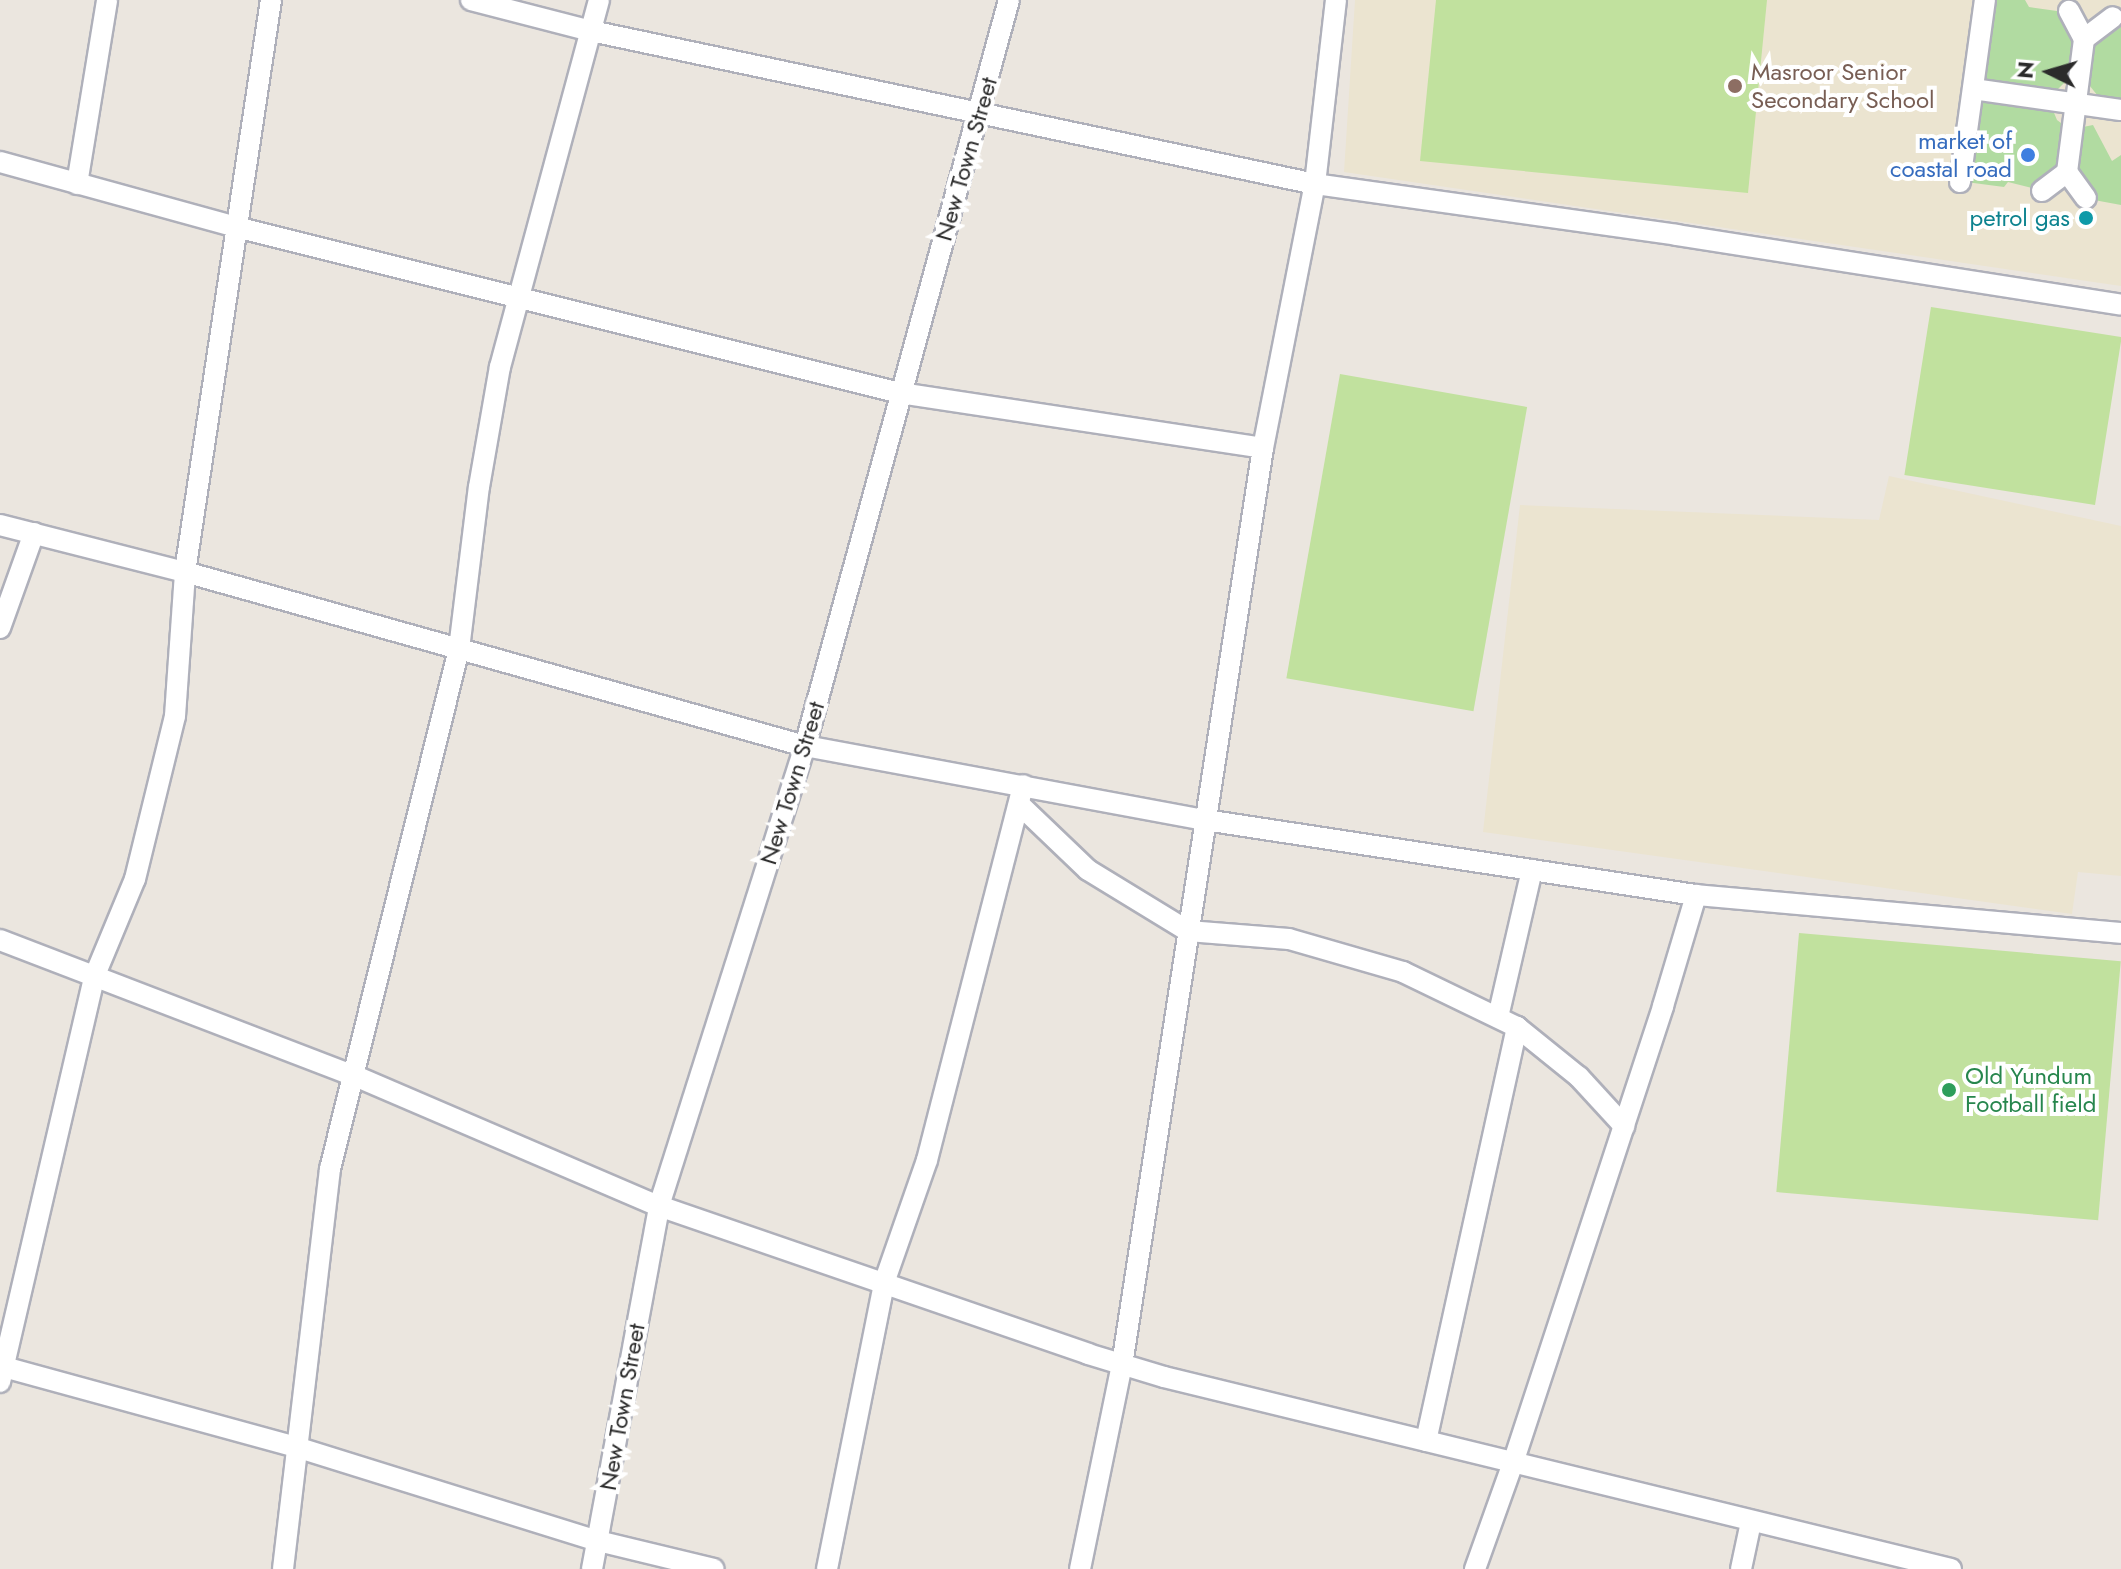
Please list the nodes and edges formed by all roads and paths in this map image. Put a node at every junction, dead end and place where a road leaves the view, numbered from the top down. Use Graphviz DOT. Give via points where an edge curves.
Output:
graph roads {
  1 [pos="107,0"];
  2 [pos="271,0"];
  3 [pos="471,0"];
  4 [pos="599,0"];
  5 [pos="1009,0"];
  6 [pos="1336,0"];
  7 [pos="1985,0"];
  8 [pos="2069,11"];
  9 [pos="2113,17"];
  10 [pos="591,31"];
  11 [pos="2084,39"];
  12 [pos="1973,89"];
  13 [pos="2076,104"];
  14 [pos="2121,110"];
  15 [pos="980,112"];
  16 [pos="0,162"];
  17 [pos="2067,172"];
  18 [pos="1960,182"];
  19 [pos="77,184"];
  20 [pos="1315,184"];
  21 [pos="2042,191"];
  22 [pos="2086,198"];
  23 [pos="236,227"];
  24 [pos="517,296"];
  25 [pos="2121,305"];
  26 [pos="900,393"];
  27 [pos="1263,448"];
  28 [pos="0,525"];
  29 [pos="34,533"];
  30 [pos="185,572"];
  31 [pos="0,628"];
  32 [pos="459,649"];
  33 [pos="805,746"];
  34 [pos="1022,795"];
  35 [pos="1205,820"];
  36 [pos="1532,870"];
  37 [pos="1696,895"];
  38 [pos="1188,931"];
  39 [pos="2121,933"];
  40 [pos="0,940"];
  41 [pos="95,975"];
  42 [pos="1498,1017"];
  43 [pos="1517,1027"];
  44 [pos="355,1076"];
  45 [pos="1624,1126"];
  46 [pos="659,1206"];
  47 [pos="884,1283"];
  48 [pos="1122,1365"];
  49 [pos="1,1372"];
  50 [pos="1426,1441"];
  51 [pos="296,1447"];
  52 [pos="1513,1463"];
  53 [pos="1751,1522"];
  54 [pos="598,1541"];
  55 [pos="283,1569"];
  56 [pos="592,1569"];
  57 [pos="714,1569"];
  58 [pos="827,1569"];
  59 [pos="1080,1569"];
  60 [pos="1475,1569"];
  61 [pos="1741,1569"];
  62 [pos="1950,1569"];
  1 -- 19 [label="street"];
  2 -- 23 [label="street"];
  3 -- 10 [label="street"];
  4 -- 10 [label="street"];
  5 -- 15 [label="street, New Town Street"];
  6 -- 20 [label="street"];
  7 -- 12 [label="street"];
  8 -- 11 [label="street"];
  9 -- 11 [label="street"];
  10 -- 15 [label="street"];
  10 -- 24 [label="street"];
  11 -- 13 [label="street"];
  12 -- 13 [label="street"];
  12 -- 18 [label="street"];
  13 -- 14 [label="street"];
  13 -- 17 [label="street"];
  15 -- 20 [label="street"];
  15 -- 26 [label="street, New Town Street"];
  16 -- 19 [label="street"];
  17 -- 21 [label="street"];
  17 -- 22 [label="street"];
  19 -- 23 [label="street"];
  20 -- 25 [label="street"];
  20 -- 27 [label="street"];
  23 -- 24 [label="street"];
  23 -- 30 [label="street"];
  24 -- 26 [label="street"];
  24 -- 32 [label="street" via="479,487"];
  26 -- 27 [label="street"];
  26 -- 33 [label="street, New Town Street"];
  27 -- 35 [label="street"];
  28 -- 29 [label="street"];
  29 -- 30 [label="street"];
  29 -- 31 [label="street"];
  30 -- 32 [label="street"];
  30 -- 41 [label="street" via="175,716 135,879"];
  32 -- 33 [label="street"];
  32 -- 44 [label="street"];
  33 -- 34 [label="street"];
  33 -- 46 [label="street, New Town Street"];
  34 -- 35 [label="street"];
  34 -- 38 [label="street" via="1088,870"];
  34 -- 47 [label="street" via="927,1160"];
  35 -- 36 [label="street"];
  35 -- 38 [label="street"];
  36 -- 37 [label="street"];
  36 -- 42 [label="street"];
  37 -- 39 [label="street"];
  37 -- 45 [label="street"];
  38 -- 42 [label="street" via="1289,939 1403,972"];
  38 -- 48 [label="street"];
  40 -- 41 [label="street"];
  41 -- 44 [label="street"];
  41 -- 49 [label="street"];
  42 -- 43 [label="street"];
  43 -- 45 [label="street" via="1579,1077"];
  43 -- 50 [label="street"];
  44 -- 46 [label="street"];
  44 -- 51 [label="street" via="330,1169"];
  45 -- 52 [label="street"];
  46 -- 47 [label="street"];
  46 -- 54 [label="street, New Town Street"];
  47 -- 48 [label="street"];
  47 -- 58 [label="street"];
  48 -- 50 [label="street"];
  48 -- 59 [label="street"];
  49 -- 51 [label="street"];
  50 -- 52 [label="street"];
  51 -- 54 [label="street"];
  51 -- 55 [label="street"];
  52 -- 53 [label="street"];
  52 -- 60 [label="street"];
  53 -- 61 [label="street"];
  53 -- 62 [label="street"];
  54 -- 56 [label="street, New Town Street"];
  54 -- 57 [label="street"];
}
